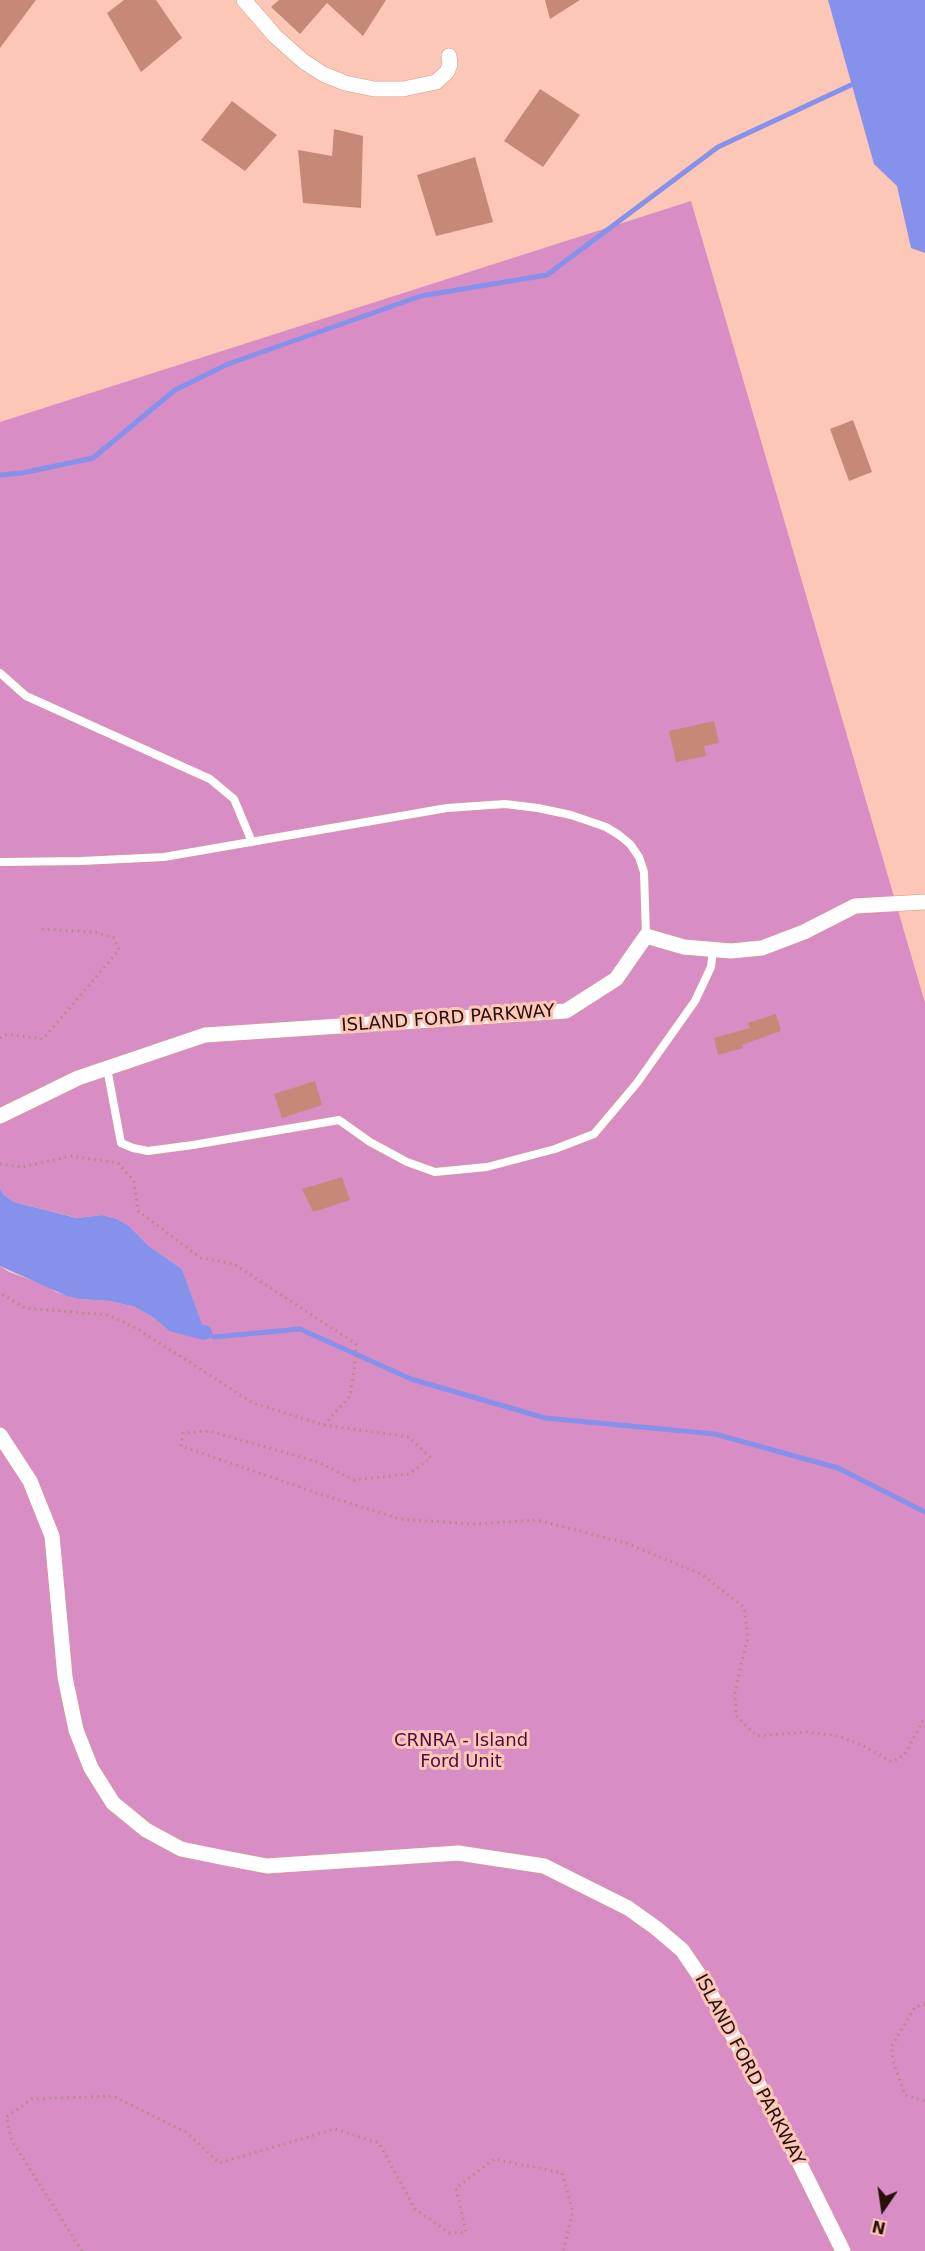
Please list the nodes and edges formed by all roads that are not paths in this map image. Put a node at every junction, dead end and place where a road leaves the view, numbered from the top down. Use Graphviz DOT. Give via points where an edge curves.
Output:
graph roads {
  1 [pos="244,0"];
  2 [pos="449,56"];
  3 [pos="0,673"];
  4 [pos="252,842"];
  5 [pos="1,862"];
  6 [pos="925,902"];
  7 [pos="646,936"];
  8 [pos="713,949"];
  9 [pos="107,1068"];
  10 [pos="0,1116"];
  11 [pos="0,1435"];
  12 [pos="843,2251"];
  1 -- 2 [label="street" via="303,61 345,83 403,89 436,82 447,72"];
  3 -- 4 [label="lane" via="26,696 210,779 234,799"];
  4 -- 5 [label="lane" via="164,857"];
  4 -- 7 [label="lane" via="476,805 505,804 571,815 620,835 639,857 644,872"];
  6 -- 8 [label="street" via="855,906 762,948"];
  7 -- 8 [label="street" via="684,947"];
  7 -- 9 [label="street, ISLAND FORD PARKWAY" via="616,979 566,1011 205,1035"];
  8 -- 9 [label="lane" via="711,967 695,1001 637,1083 594,1134 487,1167 435,1172 370,1142 339,1120 193,1145 133,1148 121,1143"];
  9 -- 10 [label="street, ISLAND FORD PARKWAY"];
  11 -- 12 [label="street, ISLAND FORD PARKWAY" via="30,1481 52,1536 65,1677 76,1730 91,1768 113,1803 146,1830 181,1849 225,1858 267,1866 458,1853 544,1866 628,1908 682,1950 706,1984"];
}
